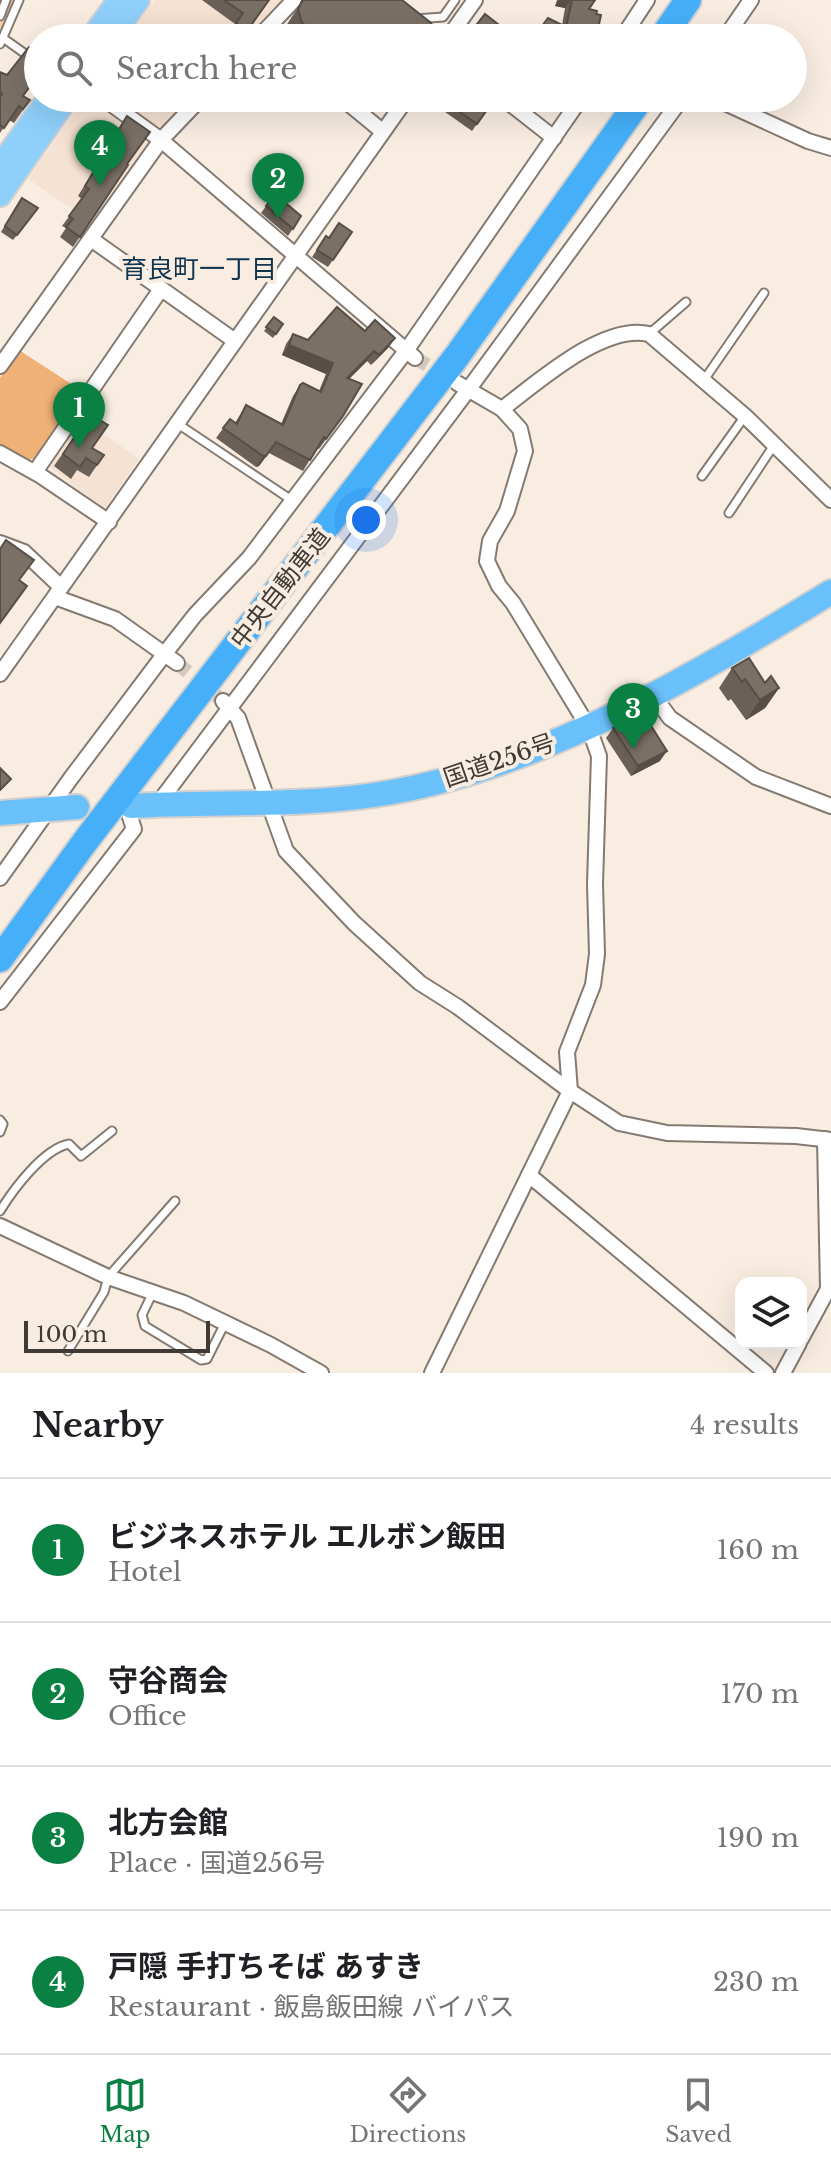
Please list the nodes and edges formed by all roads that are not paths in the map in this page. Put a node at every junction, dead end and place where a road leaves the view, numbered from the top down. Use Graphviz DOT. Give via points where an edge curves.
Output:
graph roads {
  1 [pos="6,0"];
  2 [pos="19,0"];
  3 [pos="119,0"];
  4 [pos="138,0"];
  5 [pos="294,0"];
  6 [pos="455,0"];
  7 [pos="475,0"];
  8 [pos="647,0"];
  9 [pos="688,0"];
  10 [pos="708,0"];
  11 [pos="751,0"];
  12 [pos="0,16"];
  13 [pos="401,17"];
  14 [pos="102,24"];
  15 [pos="121,24"];
  16 [pos="273,24"];
  17 [pos="410,24"];
  18 [pos="458,24"];
  19 [pos="631,24"];
  20 [pos="672,24"];
  21 [pos="692,24"];
  22 [pos="735,24"];
  23 [pos="1,41"];
  24 [pos="24,55"];
  25 [pos="39,112"];
  26 [pos="57,112"];
  27 [pos="122,112"];
  28 [pos="188,112"];
  29 [pos="359,112"];
  30 [pos="396,112"];
  31 [pos="521,112"];
  32 [pos="572,112"];
  33 [pos="611,112"];
  34 [pos="631,112"];
  35 [pos="671,112"];
  36 [pos="745,112"];
  37 [pos="382,131"];
  38 [pos="554,138"];
  39 [pos="161,140"];
  40 [pos="831,148"];
  41 [pos="0,166"];
  42 [pos="0,195"];
  43 [pos="91,239"];
  44 [pos="295,257"];
  45 [pos="161,289"];
  46 [pos="764,293"];
  47 [pos="686,302"];
  48 [pos="649,334"];
  49 [pos="235,341"];
  50 [pos="410,355"];
  51 [pos="0,366"];
  52 [pos="704,380"];
  53 [pos="462,386"];
  54 [pos="502,409"];
  55 [pos="745,416"];
  56 [pos="177,424"];
  57 [pos="774,445"];
  58 [pos="0,453"];
  59 [pos="35,472"];
  60 [pos="702,476"];
  61 [pos="831,500"];
  62 [pos="293,501"];
  63 [pos="729,513"];
  64 [pos="109,522"];
  65 [pos="0,543"];
  66 [pos="58,592"];
  67 [pos="831,592"];
  68 [pos="166,652"];
  69 [pos="177,663"];
  70 [pos="0,674"];
  71 [pos="653,695"];
  72 [pos="227,705"];
  73 [pos="589,728"];
  74 [pos="267,802"];
  75 [pos="142,806"];
  76 [pos="831,806"];
  77 [pos="77,807"];
  78 [pos="50,808"];
  79 [pos="0,813"];
  80 [pos="0,878"];
  81 [pos="0,928"];
  82 [pos="0,959"];
  83 [pos="0,1002"];
  84 [pos="570,1091"];
  85 [pos="0,1120"];
  86 [pos="112,1131"];
  87 [pos="0,1132"];
  88 [pos="828,1140"];
  89 [pos="529,1175"];
  90 [pos="175,1201"];
  91 [pos="0,1211"];
  92 [pos="0,1226"];
  93 [pos="108,1277"];
  94 [pos="153,1292"];
  95 [pos="225,1323"];
  96 [pos="807,1328"];
  97 [pos="796,1349"];
  98 [pos="68,1351"];
  99 [pos="321,1373"];
  100 [pos="432,1373"];
  101 [pos="766,1373"];
  102 [pos="783,1373"];
  1 -- 12 [label="lane"];
  2 -- 23 [label="lane"];
  3 -- 14 [label="main road"];
  4 -- 15 [label="main road"];
  5 -- 16 [label="street"];
  6 -- 13 [label="lane" via="443,17"];
  7 -- 18 [label="street"];
  8 -- 19 [label="street"];
  9 -- 20 [label="highway"];
  10 -- 21 [label="highway"];
  11 -- 22 [label="street"];
  13 -- 17 [label="street"];
  23 -- 24 [label="lane"];
  25 -- 41 [label="main road"];
  26 -- 42 [label="main road"];
  27 -- 39 [label="street"];
  28 -- 39 [label="street"];
  29 -- 37 [label="street"];
  30 -- 37 [label="street"];
  31 -- 38 [label="street"];
  32 -- 38 [label="street"];
  33 -- 81 [label="highway, 中央自動車道" via="450,339"];
  34 -- 82 [label="highway, 中央自動車道" via="457,356"];
  35 -- 53 [label="street"];
  36 -- 40 [label="street"];
  37 -- 44 [label="street"];
  38 -- 50 [label="street"];
  39 -- 43 [label="street"];
  39 -- 44 [label="street"];
  43 -- 45 [label="street"];
  43 -- 51 [label="street"];
  44 -- 49 [label="street"];
  44 -- 50 [label="street"];
  45 -- 49 [label="street"];
  45 -- 59 [label="street"];
  46 -- 52 [label="lane"];
  47 -- 48 [label="lane"];
  48 -- 52 [label="street"];
  48 -- 54 [label="street" via="639,331 610,338 554,369"];
  49 -- 56 [label="street"];
  50 -- 62 [label="street"];
  52 -- 55 [label="street"];
  53 -- 54 [label="street"];
  53 -- 72 [label="street"];
  54 -- 73 [label="street" via="520,429 525,451 487,561"];
  55 -- 57 [label="street"];
  55 -- 60 [label="lane"];
  56 -- 62 [label="lane"];
  56 -- 64 [label="street"];
  57 -- 61 [label="street"];
  57 -- 63 [label="lane"];
  58 -- 59 [label="street"];
  59 -- 64 [label="street"];
  62 -- 68 [label="street"];
  64 -- 66 [label="street"];
  65 -- 66 [label="street" via="24,552"];
  66 -- 68 [label="street" via="115,619"];
  66 -- 70 [label="street"];
  67 -- 71 [label="highway, 国道256号"];
  68 -- 69 [label="street"];
  68 -- 78 [label="street"];
  71 -- 73 [label="highway, 国道256号"];
  71 -- 76 [label="street" via="670,718 756,777"];
  72 -- 74 [label="street" via="238,718"];
  72 -- 75 [label="street"];
  73 -- 74 [label="highway, 国道256号" via="493,765 416,787 342,799"];
  73 -- 84 [label="street" via="599,756 597,954 593,985 567,1052"];
  74 -- 75 [label="highway, 国道256号"];
  74 -- 84 [label="street" via="286,851 354,923 420,983"];
  75 -- 83 [label="street" via="130,817 134,829"];
  77 -- 78 [label="highway"];
  78 -- 79 [label="highway"];
  78 -- 80 [label="street"];
  84 -- 88 [label="street" via="619,1123 667,1133"];
  84 -- 89 [label="street"];
  85 -- 87 [label="lane"];
  86 -- 91 [label="lane" via="81,1156 69,1144 58,1146 15,1187"];
  88 -- 96 [label="street" via="828,1289"];
  89 -- 100 [label="street"];
  89 -- 101 [label="street"];
  90 -- 93 [label="lane"];
  92 -- 93 [label="street"];
  93 -- 94 [label="street"];
  93 -- 98 [label="lane"];
  94 -- 95 [label="street"];
  94 -- 95 [label="lane" via="142,1315 145,1326 201,1360 207,1359"];
  95 -- 99 [label="street"];
  97 -- 102 [label="street"];
}
